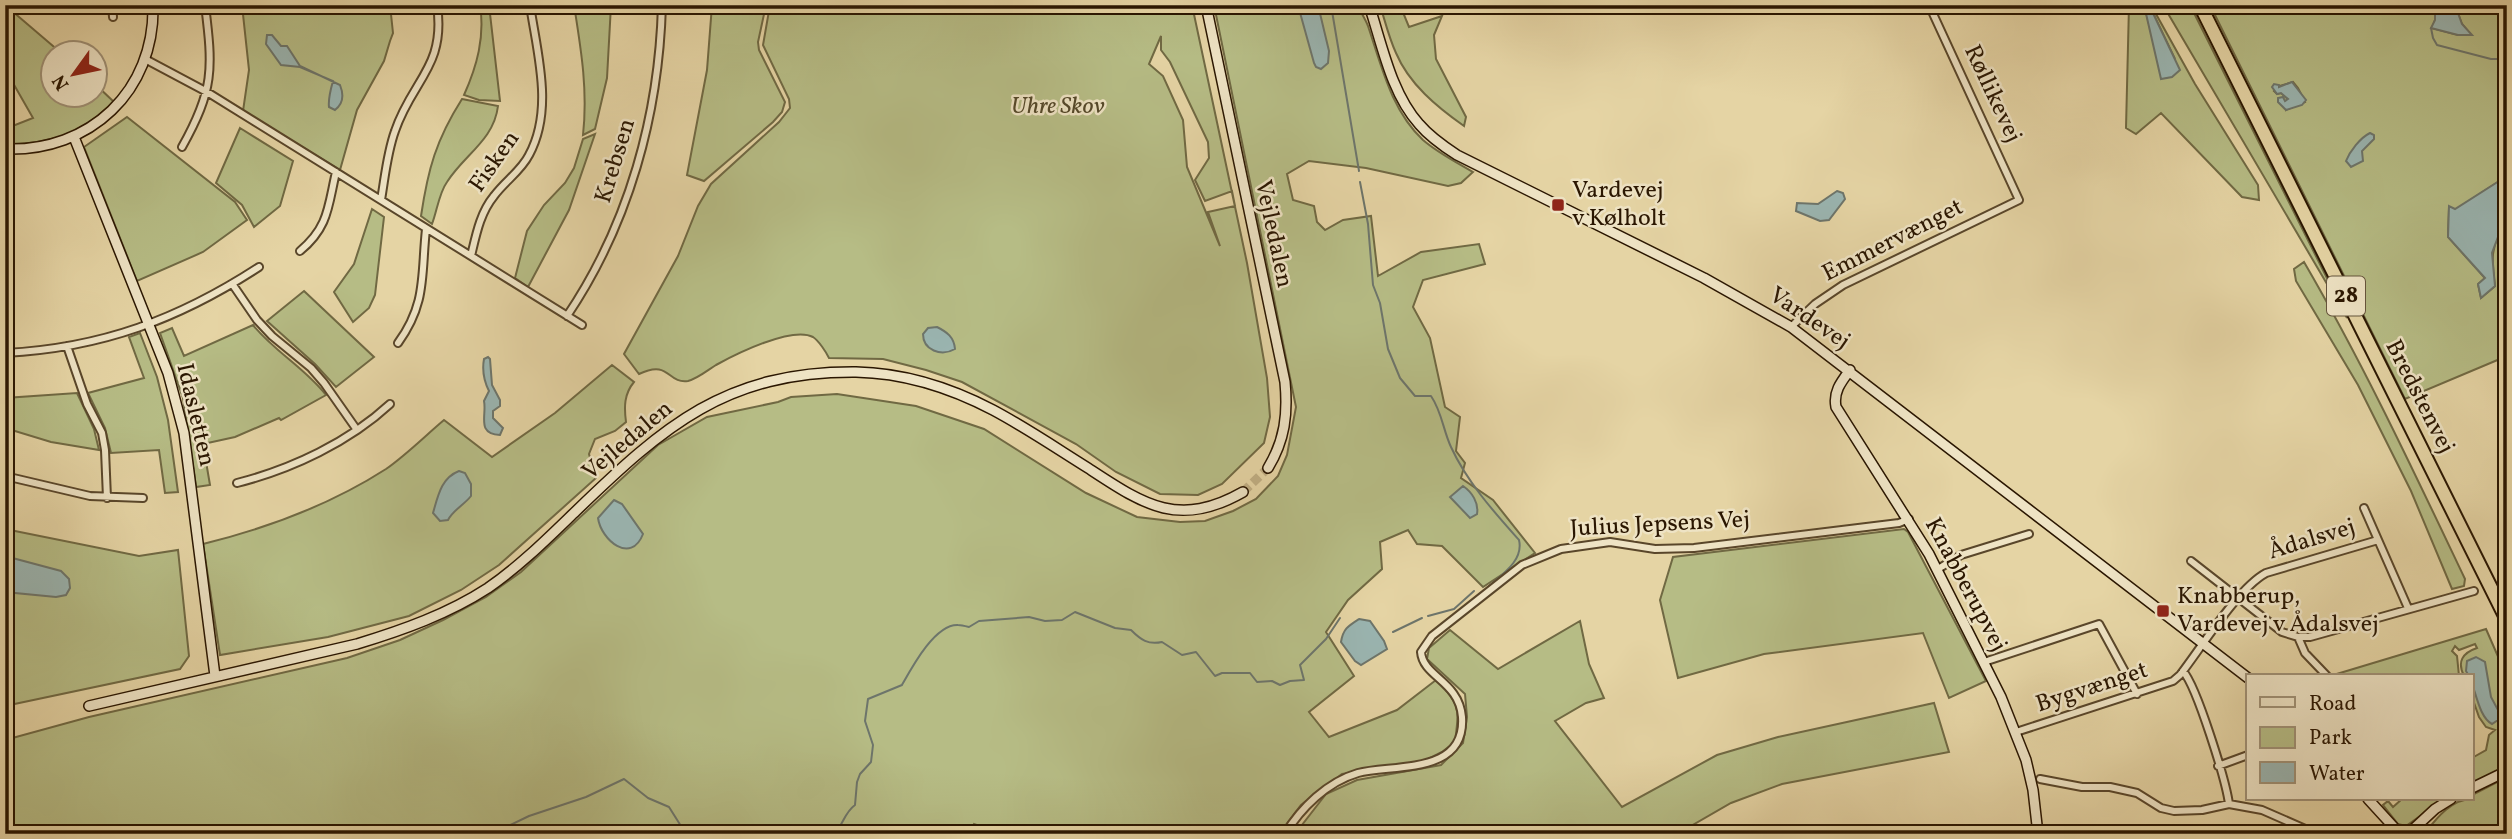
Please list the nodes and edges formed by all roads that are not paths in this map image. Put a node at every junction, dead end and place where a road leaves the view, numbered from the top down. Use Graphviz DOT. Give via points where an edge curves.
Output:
graph roads {
  1 [pos="112,5"];
  2 [pos="153,5"];
  3 [pos="205,5"];
  4 [pos="437,5"];
  5 [pos="530,5"];
  6 [pos="662,5"];
  7 [pos="1206,5"];
  8 [pos="1369,5"];
  9 [pos="1929,5"];
  10 [pos="2200,5"];
  11 [pos="113,17"];
  12 [pos="145,59"];
  13 [pos="207,92"];
  14 [pos="74,137"];
  15 [pos="182,147"];
  16 [pos="5,149"];
  17 [pos="336,172"];
  18 [pos="381,200"];
  19 [pos="2019,200"];
  20 [pos="426,229"];
  21 [pos="300,251"];
  22 [pos="471,256"];
  23 [pos="259,267"];
  24 [pos="233,285"];
  25 [pos="567,316"];
  26 [pos="149,325"];
  27 [pos="582,325"];
  28 [pos="1791,327"];
  29 [pos="398,343"];
  30 [pos="67,346"];
  31 [pos="5,353"];
  32 [pos="1850,370"];
  33 [pos="390,404"];
  34 [pos="357,430"];
  35 [pos="1268,468"];
  36 [pos="5,476"];
  37 [pos="237,484"];
  38 [pos="1243,492"];
  39 [pos="107,498"];
  40 [pos="143,498"];
  41 [pos="2364,508"];
  42 [pos="1909,519"];
  43 [pos="2029,534"];
  44 [pos="2378,540"];
  45 [pos="2191,561"];
  46 [pos="1938,569"];
  47 [pos="2474,592"];
  48 [pos="2238,598"];
  49 [pos="2408,608"];
  50 [pos="2507,620"];
  51 [pos="2298,637"];
  52 [pos="2205,643"];
  53 [pos="1984,662"];
  54 [pos="2183,671"];
  55 [pos="2325,674"];
  56 [pos="215,676"];
  57 [pos="2246,676"];
  58 [pos="2137,694"];
  59 [pos="89,706"];
  60 [pos="2015,732"];
  61 [pos="2246,756"];
  62 [pos="2218,766"];
  63 [pos="2053,771"];
  64 [pos="2507,771"];
  65 [pos="2039,779"];
  66 [pos="2051,781"];
  67 [pos="2474,787"];
  68 [pos="2369,800"];
  69 [pos="2449,800"];
  70 [pos="2229,804"];
  71 [pos="2368,829"];
  72 [pos="1285,834"];
  73 [pos="2038,834"];
  74 [pos="2400,834"];
  75 [pos="2408,834"];
  1 -- 11 [label="street"];
  2 -- 12 [label="street"];
  3 -- 13 [label="street" via="210,45"];
  4 -- 18 [label="street" via="435,55 395,131"];
  5 -- 22 [label="street, Fisken" via="541,82 540,124 528,158 485,210"];
  6 -- 25 [label="street, Krebsen" via="645,141 621,214"];
  7 -- 35 [label="street, Vejledalen" via="1284,382 1286,422"];
  8 -- 28 [label="street, Vardevej" via="1397,89 1435,140"];
  9 -- 19 [label="street, Røllikevej"];
  10 -- 50 [label="highway, Bredstenvej / 28"];
  12 -- 13 [label="street"];
  12 -- 14 [label="street" via="120,102"];
  13 -- 15 [label="street"];
  13 -- 17 [label="street"];
  14 -- 16 [label="street" via="41,148"];
  14 -- 26 [label="street, Idasletten"];
  17 -- 18 [label="street"];
  17 -- 21 [label="street" via="330,210 314,238"];
  18 -- 20 [label="street"];
  19 -- 28 [label="street, Emmervænget" via="1843,285"];
  20 -- 22 [label="street"];
  20 -- 29 [label="street" via="421,293 411,326"];
  22 -- 25 [label="street"];
  23 -- 24 [label="street"];
  24 -- 26 [label="street"];
  24 -- 34 [label="street" via="257,320 324,383"];
  25 -- 27 [label="street"];
  26 -- 30 [label="street"];
  26 -- 56 [label="street, Idasletten" via="172,384 184,433"];
  28 -- 32 [label="street, Vardevej"];
  30 -- 31 [label="street"];
  30 -- 39 [label="street" via="102,433"];
  32 -- 42 [label="street, Knabberupvej" via="1834,398 1836,407"];
  32 -- 52 [label="street, Vardevej"];
  33 -- 34 [label="street"];
  34 -- 37 [label="street" via="302,459"];
  36 -- 39 [label="street"];
  38 -- 56 [label="street, Vejledalen" via="1199,508 1155,506 1125,493 1030,432 963,396 892,376 826,372 794,377 748,387 671,426 521,563 458,606 357,644"];
  39 -- 40 [label="street"];
  41 -- 44 [label="street"];
  42 -- 46 [label="street, Knabberupvej"];
  42 -- 72 [label="street, Julius Jepsens Vej" via="1694,548 1584,544 1522,565 1432,636 1421,652 1425,665 1460,701 1462,732 1455,746 1422,765 1357,774 1335,784 1297,815"];
  43 -- 46 [label="street" via="1961,555"];
  44 -- 48 [label="street, Ådalsvej" via="2266,573"];
  44 -- 49 [label="street"];
  45 -- 48 [label="street"];
  46 -- 53 [label="street, Knabberupvej"];
  47 -- 49 [label="street"];
  48 -- 51 [label="street" via="2282,632"];
  48 -- 52 [label="street, Ådalsvej"];
  49 -- 51 [label="street"];
  51 -- 55 [label="street" via="2305,653"];
  52 -- 54 [label="street, Bygvænget"];
  52 -- 57 [label="street, Vardevej"];
  53 -- 58 [label="street" via="2099,624"];
  53 -- 60 [label="street, Knabberupvej"];
  54 -- 58 [label="street, Bygvænget" via="2173,681"];
  54 -- 62 [label="street" via="2189,677"];
  56 -- 59 [label="street, Vejledalen"];
  58 -- 60 [label="street, Bygvænget"];
  60 -- 73 [label="street, Knabberupvej" via="2033,790"];
  61 -- 62 [label="street"];
  62 -- 70 [label="street"];
  63 -- 66 [label="street"];
  64 -- 67 [label="street"];
  65 -- 66 [label="street"];
  66 -- 70 [label="street" via="2137,793 2174,811"];
  68 -- 74 [label="street"];
  69 -- 75 [label="street"];
  70 -- 71 [label="street" via="2263,810 2302,829"];
}
